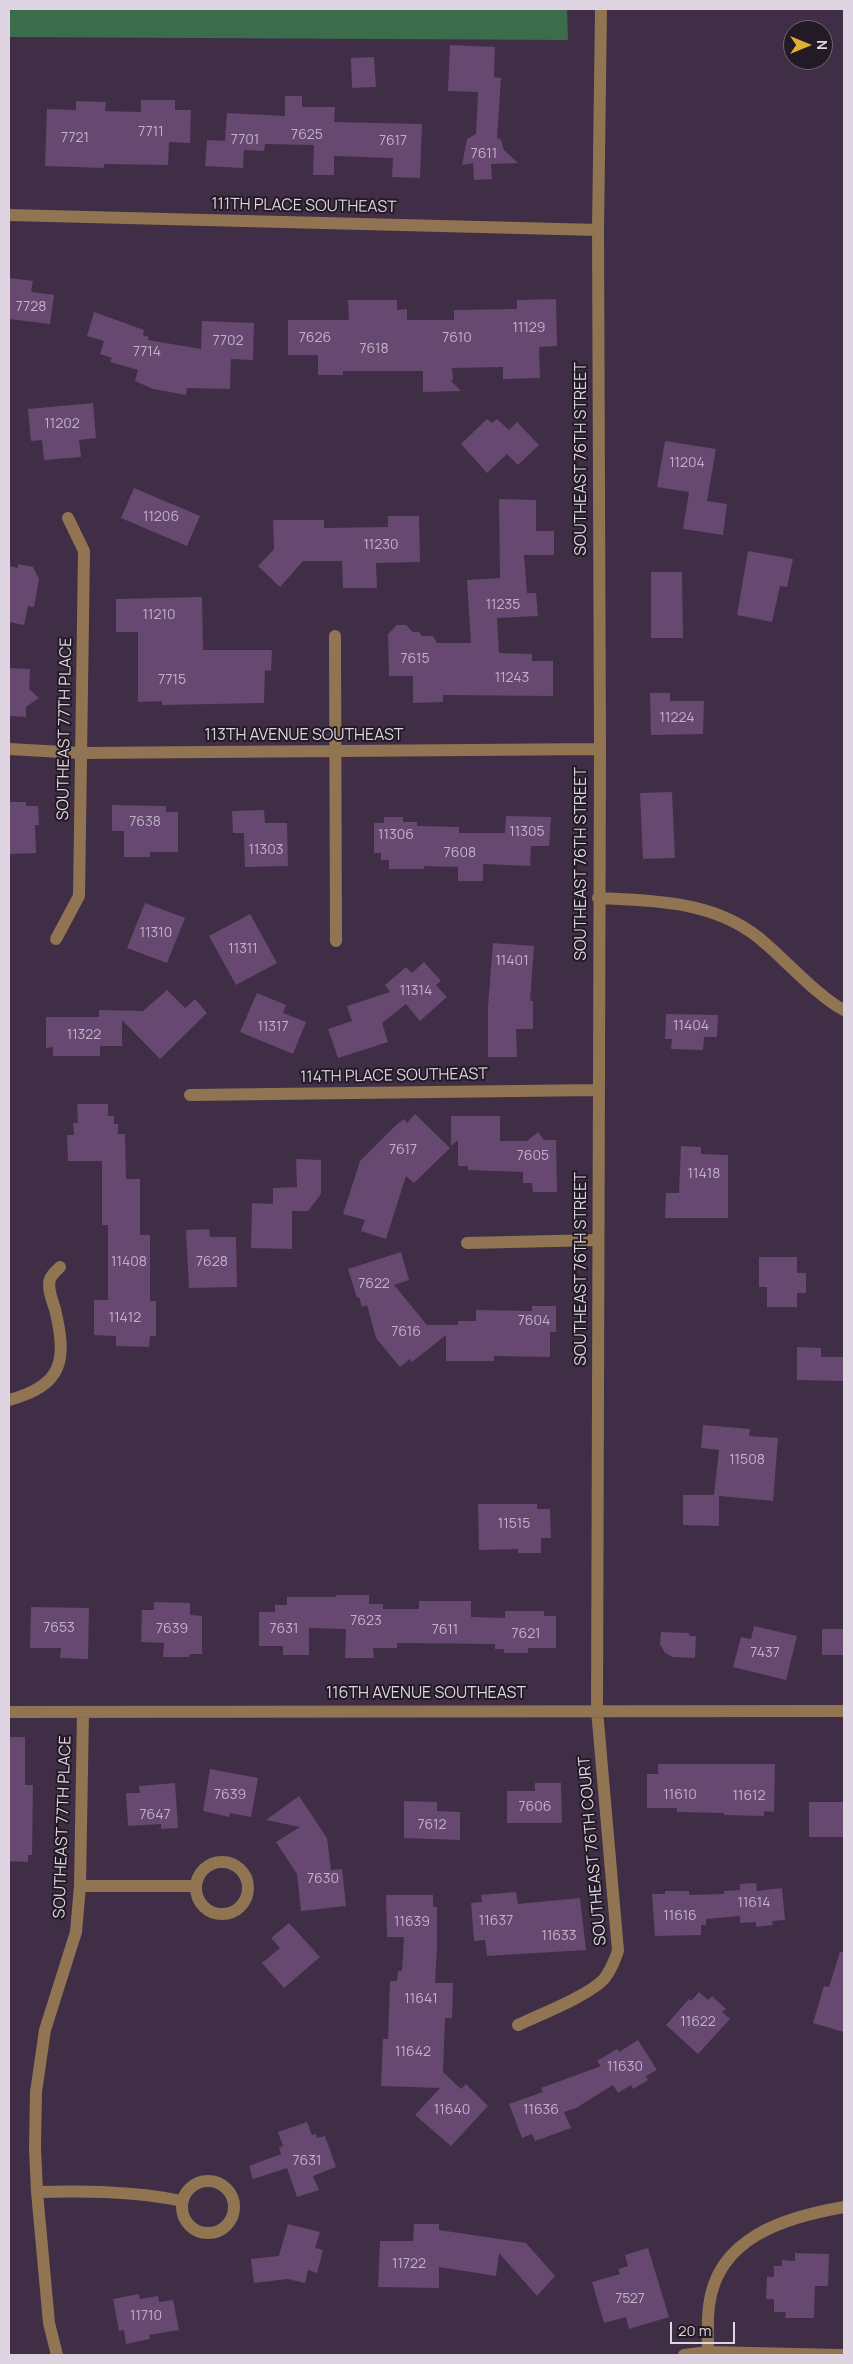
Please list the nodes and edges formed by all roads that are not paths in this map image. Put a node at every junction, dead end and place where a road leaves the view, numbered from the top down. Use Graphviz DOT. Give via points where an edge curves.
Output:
graph roads {
  1 [pos="601,13"];
  2 [pos="9,215"];
  3 [pos="598,230"];
  4 [pos="68,518"];
  5 [pos="335,636"];
  6 [pos="9,749"];
  7 [pos="600,749"];
  8 [pos="334,752"];
  9 [pos="80,753"];
  10 [pos="598,898"];
  11 [pos="56,939"];
  12 [pos="336,941"];
  13 [pos="844,1010"];
  14 [pos="598,1090"];
  15 [pos="190,1095"];
  16 [pos="598,1240"];
  17 [pos="467,1243"];
  18 [pos="60,1267"];
  19 [pos="9,1400"];
  20 [pos="597,1710"];
  21 [pos="844,1711"];
  22 [pos="9,1712"];
  23 [pos="83,1712"];
  24 [pos="80,1886"];
  25 [pos="196,1886"];
  26 [pos="518,2025"];
  27 [pos="37,2192"];
  28 [pos="182,2201"];
  29 [pos="844,2207"];
  30 [pos="708,2352"];
  31 [pos="57,2355"];
  32 [pos="684,2355"];
  33 [pos="842,2355"];
  1 -- 3 [label="street, SOUTHEAST 76TH STREET"];
  2 -- 3 [label="street, 111TH PLACE SOUTHEAST"];
  3 -- 7 [label="street, SOUTHEAST 76TH STREET"];
  4 -- 9 [label="street, SOUTHEAST 77TH PLACE" via="84,551"];
  5 -- 8 [label="street"];
  6 -- 9 [label="street, 113TH AVENUE SOUTHEAST"];
  7 -- 8 [label="street, 113TH AVENUE SOUTHEAST"];
  7 -- 10 [label="street, SOUTHEAST 76TH STREET"];
  8 -- 9 [label="street, 113TH AVENUE SOUTHEAST"];
  8 -- 12 [label="street"];
  9 -- 11 [label="street, SOUTHEAST 77TH PLACE" via="79,896"];
  10 -- 13 [label="street" via="694,906 733,920 763,941"];
  10 -- 14 [label="street, SOUTHEAST 76TH STREET"];
  14 -- 15 [label="street, 114TH PLACE SOUTHEAST"];
  14 -- 16 [label="street, SOUTHEAST 76TH STREET"];
  16 -- 17 [label="street"];
  16 -- 20 [label="street, SOUTHEAST 76TH STREET"];
  18 -- 19 [label="street" via="50,1279 49,1288 59,1334 59,1368 42,1387"];
  20 -- 21 [label="street, 116TH AVENUE SOUTHEAST"];
  20 -- 23 [label="street, 116TH AVENUE SOUTHEAST"];
  20 -- 26 [label="street, SOUTHEAST 76TH COURT" via="618,1951 612,1968 586,1992"];
  22 -- 23 [label="street, 116TH AVENUE SOUTHEAST"];
  23 -- 24 [label="street, SOUTHEAST 77TH PLACE"];
  24 -- 25 [label="street"];
  24 -- 27 [label="street, SOUTHEAST 77TH PLACE" via="76,1932 46,2030 36,2092"];
  25 -- 25 [label="street" via="202,1870 218,1862 235,1865 242,1871 248,1887 243,1904 230,1914 221,1915 205,1909 196,1895"];
  27 -- 28 [label="street" via="121,2192"];
  27 -- 31 [label="street, SOUTHEAST 77TH PLACE" via="49,2323"];
  28 -- 28 [label="street" via="191,2187 214,2182 232,2197 233,2213 223,2228 206,2233 190,2226 184,2219"];
  29 -- 30 [label="street" via="813,2212 776,2224 749,2238 737,2250 713,2288 709,2306"];
  30 -- 32 [label="street"];
  30 -- 33 [label="street"];
}
